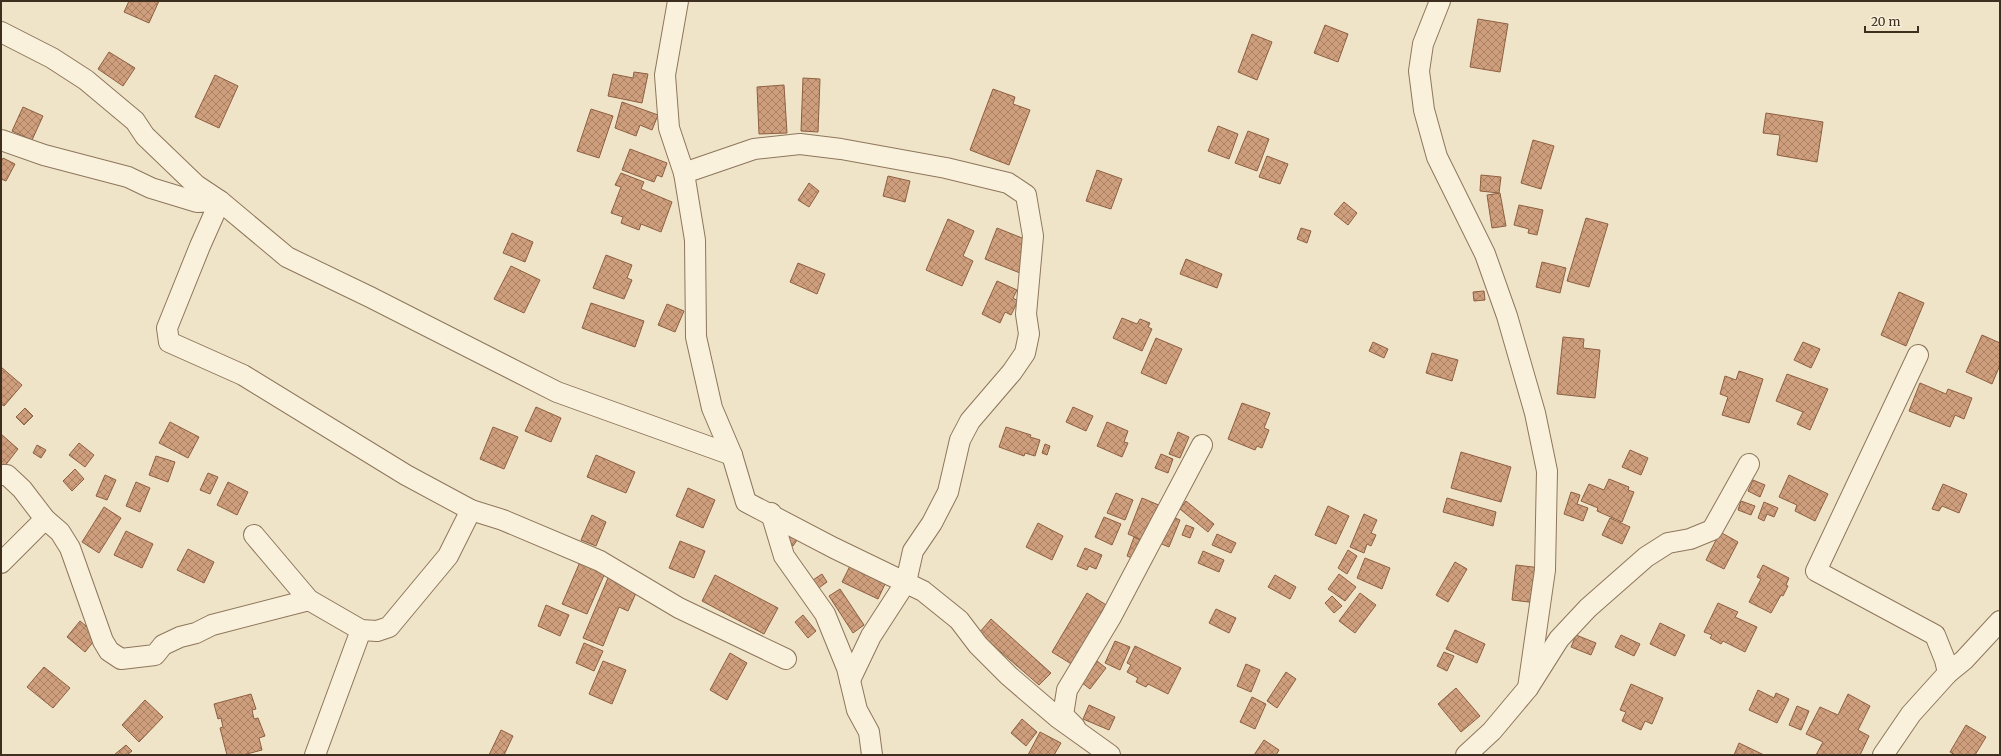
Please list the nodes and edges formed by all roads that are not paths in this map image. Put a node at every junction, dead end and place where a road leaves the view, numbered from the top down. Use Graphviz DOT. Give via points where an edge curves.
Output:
graph roads {
  1 [pos="678,1"];
  2 [pos="1440,1"];
  3 [pos="1,32"];
  4 [pos="1,140"];
  5 [pos="684,173"];
  6 [pos="220,201"];
  7 [pos="1918,355"];
  8 [pos="1202,445"];
  9 [pos="732,455"];
  10 [pos="1749,464"];
  11 [pos="1,475"];
  12 [pos="471,510"];
  13 [pos="770,513"];
  14 [pos="45,520"];
  15 [pos="254,535"];
  16 [pos="1,563"];
  17 [pos="906,582"];
  18 [pos="309,600"];
  19 [pos="2000,621"];
  20 [pos="362,630"];
  21 [pos="786,659"];
  22 [pos="1948,673"];
  23 [pos="850,680"];
  24 [pos="1528,688"];
  25 [pos="1079,732"];
  26 [pos="315,755"];
  27 [pos="872,755"];
  28 [pos="1110,755"];
  29 [pos="1466,755"];
  30 [pos="1883,755"];
  1 -- 5 [label="street" via="665,75 669,128"];
  2 -- 24 [label="street" via="1423,44 1419,71 1424,110 1437,157 1485,254 1507,316 1535,413 1547,471 1545,570"];
  3 -- 6 [label="street" via="52,58 86,80 135,120 145,136 196,185"];
  4 -- 6 [label="street" via="44,155 128,177 151,188 197,202"];
  5 -- 9 [label="street" via="695,240 696,336 712,408"];
  5 -- 17 [label="street" via="754,148 800,144 946,168 1008,183 1026,195 1033,236 1026,308 1028,334 1025,353 970,421 960,440 948,492 932,523 913,551"];
  6 -- 9 [label="street" via="287,258 557,392"];
  6 -- 12 [label="street" via="167,328 169,342 243,375 406,475"];
  7 -- 22 [label="street" via="1816,571 1935,635"];
  8 -- 25 [label="street" via="1111,617 1067,690 1063,715"];
  9 -- 13 [label="street" via="746,502"];
  10 -- 24 [label="street" via="1712,530 1690,539 1668,543 1646,557 1588,608 1559,639"];
  11 -- 14 [label="street" via="7,475 22,489"];
  12 -- 20 [label="street" via="448,556 389,627 377,631"];
  12 -- 21 [label="street" via="503,520 600,562 679,608"];
  13 -- 17 [label="street" via="834,548"];
  13 -- 23 [label="street" via="784,556 825,614"];
  14 -- 16 [label="street"];
  14 -- 18 [label="street" via="60,532 70,548 103,640 109,651 121,659 155,655 163,645 212,625"];
  15 -- 18 [label="street"];
  17 -- 23 [label="street" via="871,636"];
  17 -- 25 [label="street" via="923,591 958,620 978,645 1009,676"];
  18 -- 20 [label="street"];
  19 -- 22 [label="street" via="1964,660"];
  20 -- 26 [label="street"];
  22 -- 30 [label="street" via="1912,714"];
  23 -- 27 [label="street" via="857,710 869,732"];
  24 -- 29 [label="street" via="1492,731"];
  25 -- 28 [label="street"];
}
